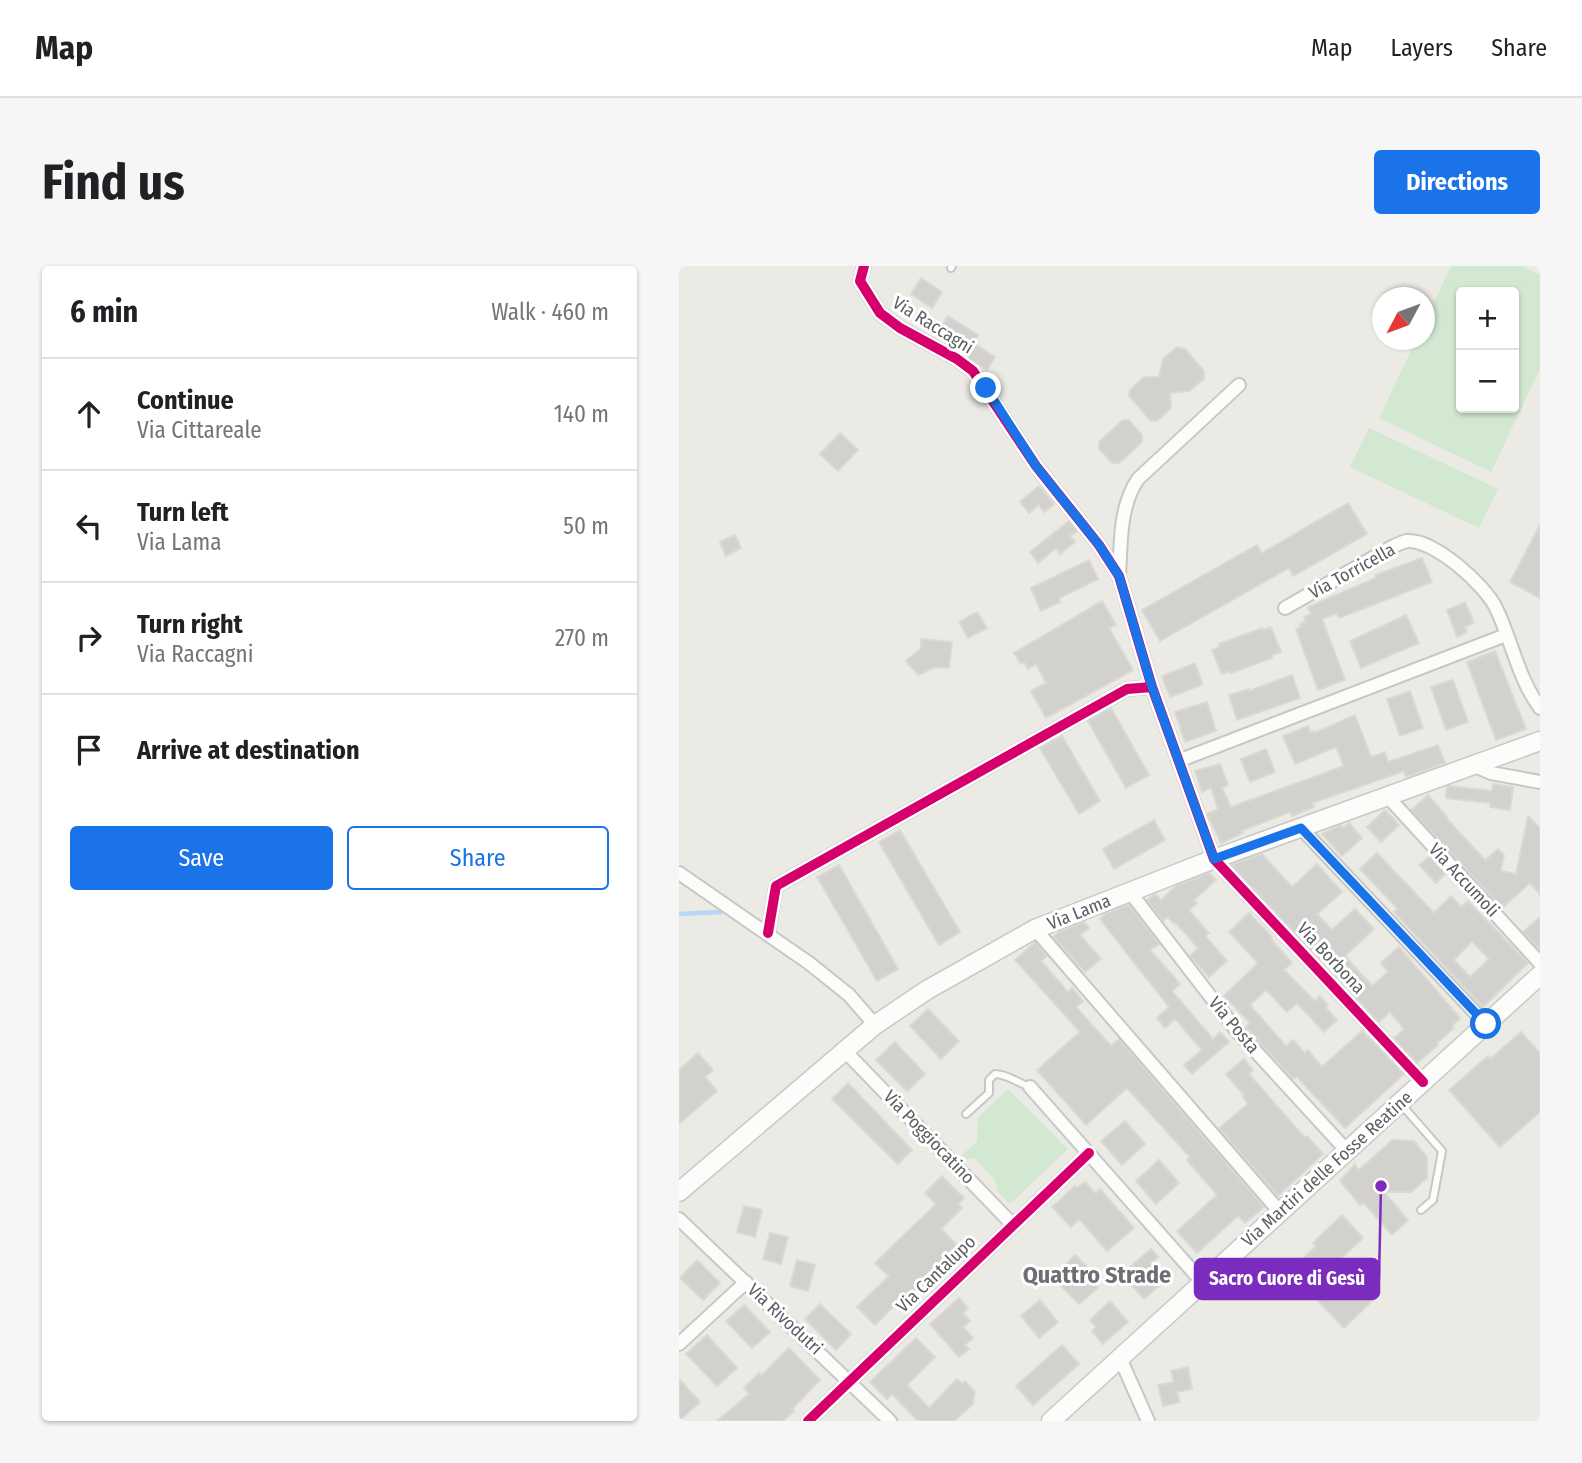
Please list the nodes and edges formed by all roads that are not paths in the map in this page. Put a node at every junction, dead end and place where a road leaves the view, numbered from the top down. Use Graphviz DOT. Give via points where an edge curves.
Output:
graph roads {
  1 [pos="864,266"];
  2 [pos="1239,384"];
  3 [pos="1119,576"];
  4 [pos="1285,608"];
  5 [pos="1506,635"];
  6 [pos="1152,687"];
  7 [pos="1540,708"];
  8 [pos="1540,741"];
  9 [pos="1178,761"];
  10 [pos="1475,766"];
  11 [pos="1540,782"];
  12 [pos="1388,797"];
  13 [pos="1301,828"];
  14 [pos="1214,859"];
  15 [pos="679,873"];
  16 [pos="1130,892"];
  17 [pos="1035,929"];
  18 [pos="768,933"];
  19 [pos="1540,962"];
  20 [pos="1540,975"];
  21 [pos="1486,1024"];
  22 [pos="875,1025"];
  23 [pos="845,1050"];
  24 [pos="1423,1082"];
  25 [pos="1030,1087"];
  26 [pos="1399,1103"];
  27 [pos="966,1114"];
  28 [pos="1347,1151"];
  29 [pos="1089,1153"];
  30 [pos="681,1186"];
  31 [pos="1421,1210"];
  32 [pos="1280,1212"];
  33 [pos="679,1219"];
  34 [pos="1013,1225"];
  35 [pos="746,1282"];
  36 [pos="1203,1283"];
  37 [pos="679,1344"];
  38 [pos="1120,1358"];
  39 [pos="850,1381"];
  40 [pos="808,1421"];
  41 [pos="890,1421"];
  42 [pos="1051,1421"];
  43 [pos="1148,1421"];
  1 -- 3 [label="street, Via Raccagni" via="860,281 880,313 973,371 1036,466"];
  2 -- 3 [label="street" via="1129,491"];
  3 -- 6 [label="street, Via Raccagni"];
  4 -- 5 [label="street, Via Torricella" via="1407,541 1436,550 1470,577 1496,607"];
  5 -- 7 [label="street, Via Torricella"];
  5 -- 9 [label="street"];
  6 -- 9 [label="street, Via Raccagni"];
  6 -- 18 [label="street" via="1127,689 776,887"];
  8 -- 10 [label="main road, Via Lama"];
  9 -- 14 [label="street, Via Raccagni"];
  10 -- 11 [label="street" via="1491,774"];
  10 -- 12 [label="main road, Via Lama"];
  12 -- 13 [label="main road, Via Lama"];
  12 -- 19 [label="street, Via Accumoli"];
  13 -- 14 [label="main road, Via Lama"];
  13 -- 21 [label="street"];
  14 -- 16 [label="main road, Via Lama"];
  14 -- 24 [label="street, Via Borbona"];
  15 -- 18 [label="street"];
  16 -- 17 [label="main road, Via Lama"];
  16 -- 28 [label="street, Via Posta" via="1237,1031"];
  17 -- 22 [label="main road, Via Lama"];
  17 -- 32 [label="street"];
  18 -- 22 [label="street" via="849,995"];
  20 -- 21 [label="main road, Via Martiri delle Fosse Reatine"];
  21 -- 24 [label="main road, Via Martiri delle Fosse Reatine"];
  22 -- 23 [label="main road, Via Lama"];
  23 -- 30 [label="main road, Via Lama"];
  23 -- 34 [label="street, Via Poggiocatino"];
  24 -- 26 [label="main road, Via Martiri delle Fosse Reatine"];
  25 -- 27 [label="lane" via="995,1074 989,1080 989,1093"];
  25 -- 29 [label="street"];
  26 -- 28 [label="main road, Via Martiri delle Fosse Reatine"];
  26 -- 31 [label="lane" via="1442,1151 1433,1200"];
  28 -- 32 [label="main road, Via Martiri delle Fosse Reatine"];
  29 -- 34 [label="street, Via Cantalupo"];
  29 -- 36 [label="street"];
  32 -- 36 [label="main road, Via Martiri delle Fosse Reatine"];
  33 -- 35 [label="street, Via Rivodutri"];
  34 -- 39 [label="street, Via Cantalupo"];
  35 -- 37 [label="street"];
  35 -- 39 [label="street, Via Rivodutri"];
  36 -- 38 [label="main road, Via Martiri delle Fosse Reatine"];
  38 -- 42 [label="main road, Via Martiri delle Fosse Reatine"];
  38 -- 43 [label="street"];
  39 -- 40 [label="street, Via Cantalupo"];
  39 -- 41 [label="street, Via Rivodutri"];
}
